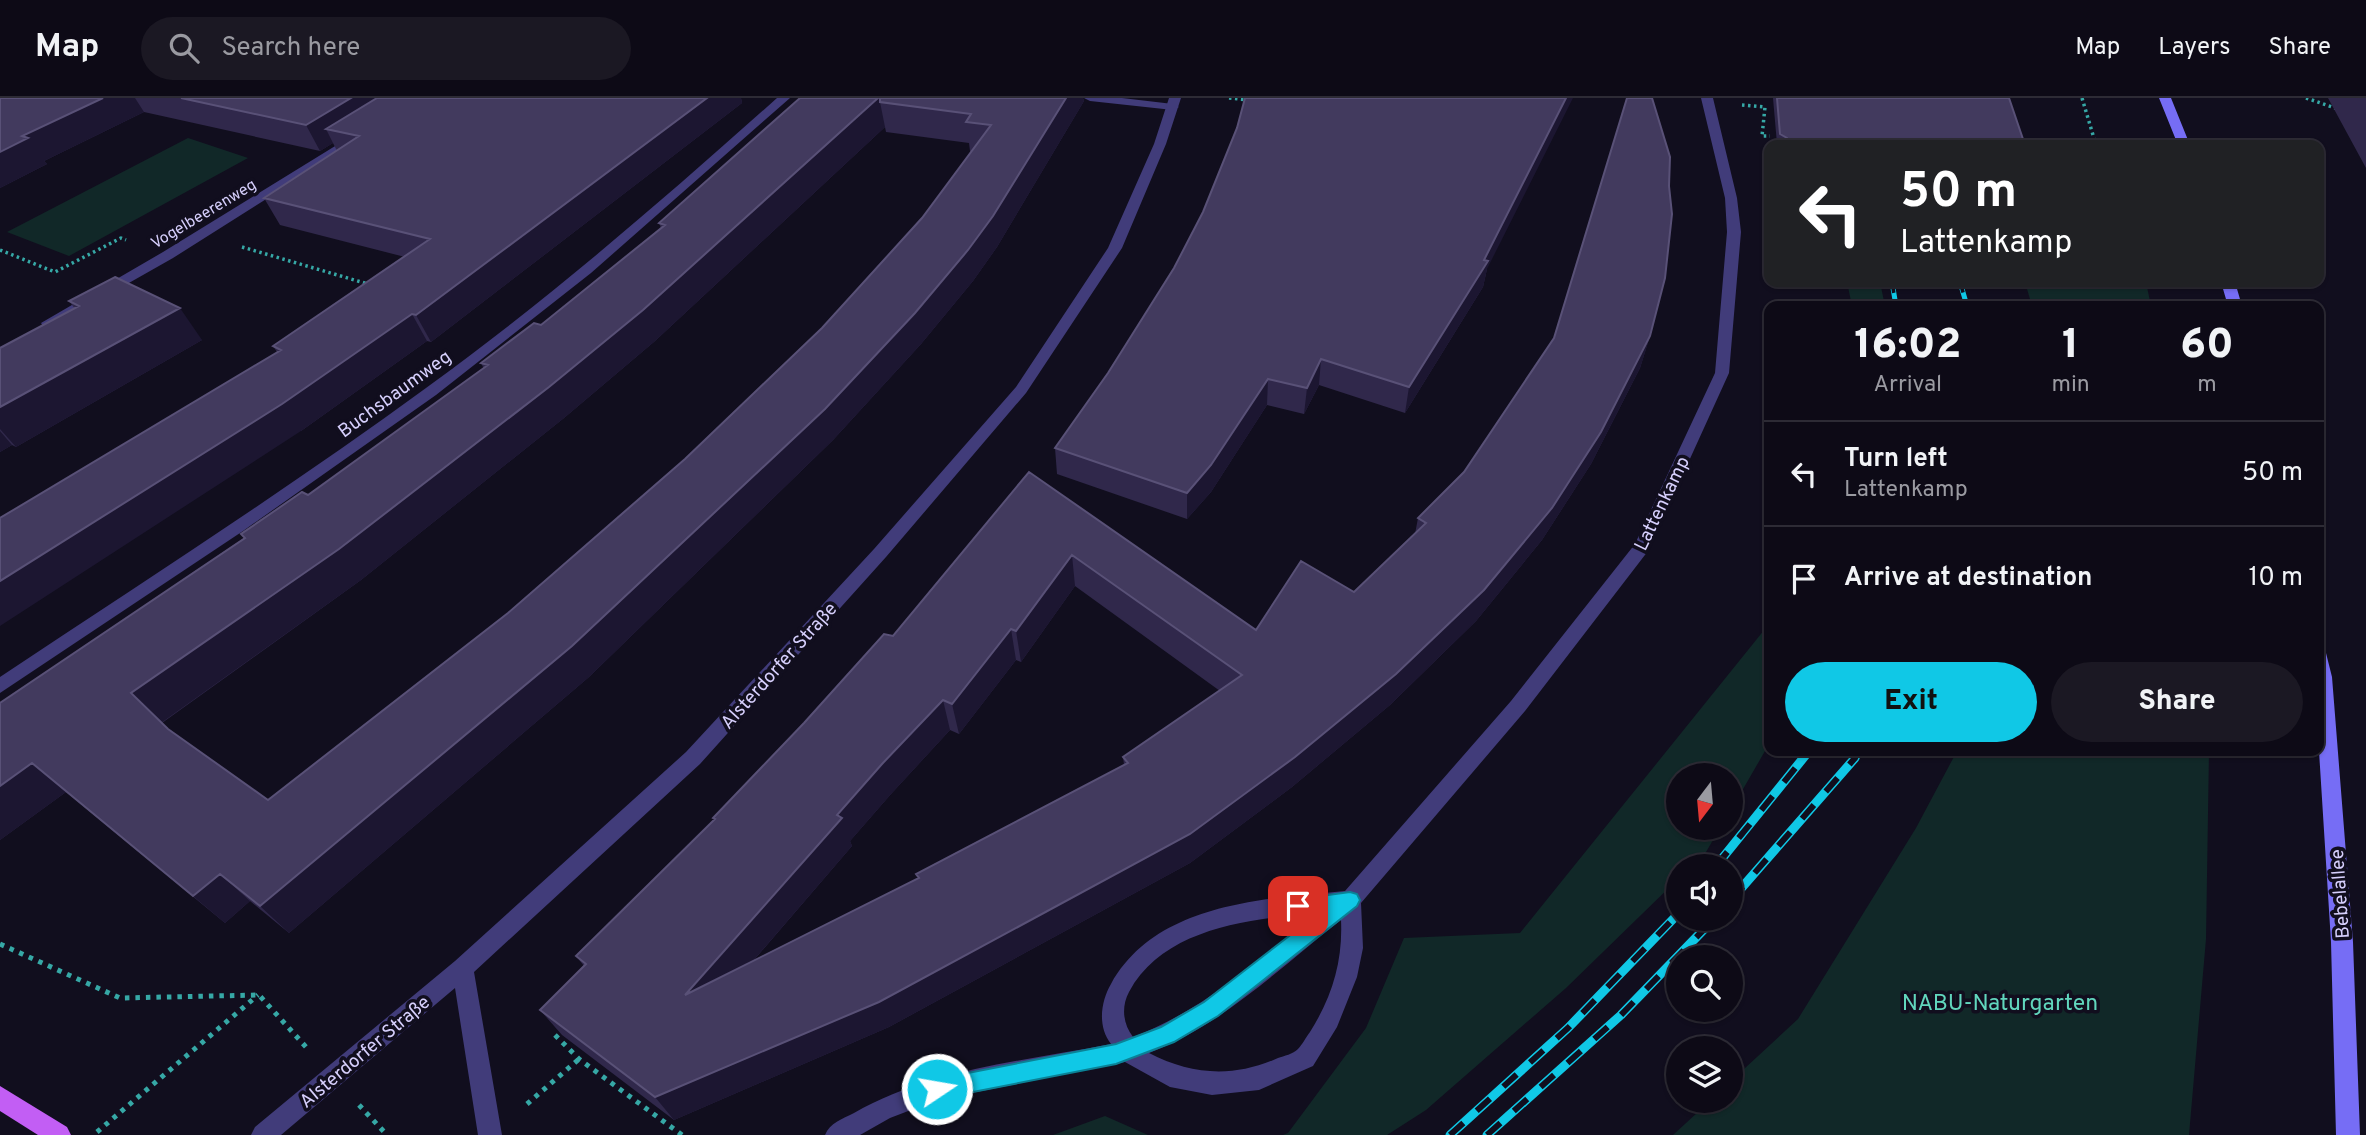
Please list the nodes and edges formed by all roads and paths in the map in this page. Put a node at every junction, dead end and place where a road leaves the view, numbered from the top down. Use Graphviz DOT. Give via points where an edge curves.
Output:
graph roads {
  1 [pos="784,98"];
  2 [pos="1090,98"];
  3 [pos="1229,98"];
  4 [pos="1707,98"];
  5 [pos="1764,98"];
  6 [pos="2082,98"];
  7 [pos="2165,98"];
  8 [pos="2305,98"];
  9 [pos="1248,100"];
  10 [pos="1174,103"];
  11 [pos="1765,107"];
  12 [pos="2349,112"];
  13 [pos="363,134"];
  14 [pos="2095,140"];
  15 [pos="2181,140"];
  16 [pos="201,235"];
  17 [pos="130,241"];
  18 [pos="0,250"];
  19 [pos="380,288"];
  20 [pos="41,328"];
  21 [pos="0,686"];
  22 [pos="2324,690"];
  23 [pos="1350,900"];
  24 [pos="0,944"];
  25 [pos="463,968"];
  26 [pos="259,995"];
  27 [pos="555,1035"];
  28 [pos="1116,1054"];
  29 [pos="579,1059"];
  30 [pos="332,1077"];
  31 [pos="1129,1081"];
  32 [pos="1268,1097"];
  33 [pos="0,1098"];
  34 [pos="521,1110"];
  35 [pos="59,1135"];
  36 [pos="93,1135"];
  37 [pos="263,1135"];
  38 [pos="490,1135"];
  39 [pos="681,1135"];
  40 [pos="837,1135"];
  41 [pos="2348,1135"];
  1 -- 21 [label="street, Buchsbaumweg" via="610,250 379,430"];
  2 -- 10 [label="street"];
  3 -- 9 [label="path"];
  4 -- 23 [label="street, Lattenkamp" via="1731,198 1734,232 1722,373 1642,547 1518,706"];
  5 -- 11 [label="path"];
  6 -- 14 [label="path"];
  7 -- 15 [label="main road"];
  8 -- 12 [label="path"];
  10 -- 25 [label="street, Alsterdorfer Straße" via="1115,248 1021,390 693,758"];
  13 -- 16 [label="street, Vogelbeerenweg"];
  16 -- 19 [label="path"];
  16 -- 20 [label="street, Vogelbeerenweg"];
  17 -- 18 [label="path" via="121,238 55,272"];
  22 -- 41 [label="main road, Bebelallee" via="2343,942"];
  23 -- 28 [label="street, Lattenkamp" via="1211,1009 1167,1035"];
  23 -- 28 [label="street" via="1214,920 1149,951 1133,966 1116,1001 1111,1032"];
  23 -- 32 [label="street" via="1352,948 1344,987 1314,1046 1287,1083"];
  24 -- 26 [label="path" via="120,998"];
  25 -- 30 [label="street, Alsterdorfer Straße"];
  25 -- 38 [label="street"];
  26 -- 30 [label="path"];
  26 -- 36 [label="path"];
  27 -- 29 [label="path"];
  28 -- 31 [label="street"];
  28 -- 40 [label="street, Lattenkamp" via="937,1089 883,1109"];
  29 -- 34 [label="path"];
  29 -- 39 [label="path"];
  30 -- 37 [label="street, Alsterdorfer Straße"];
  33 -- 35 [label="main road"];
}
